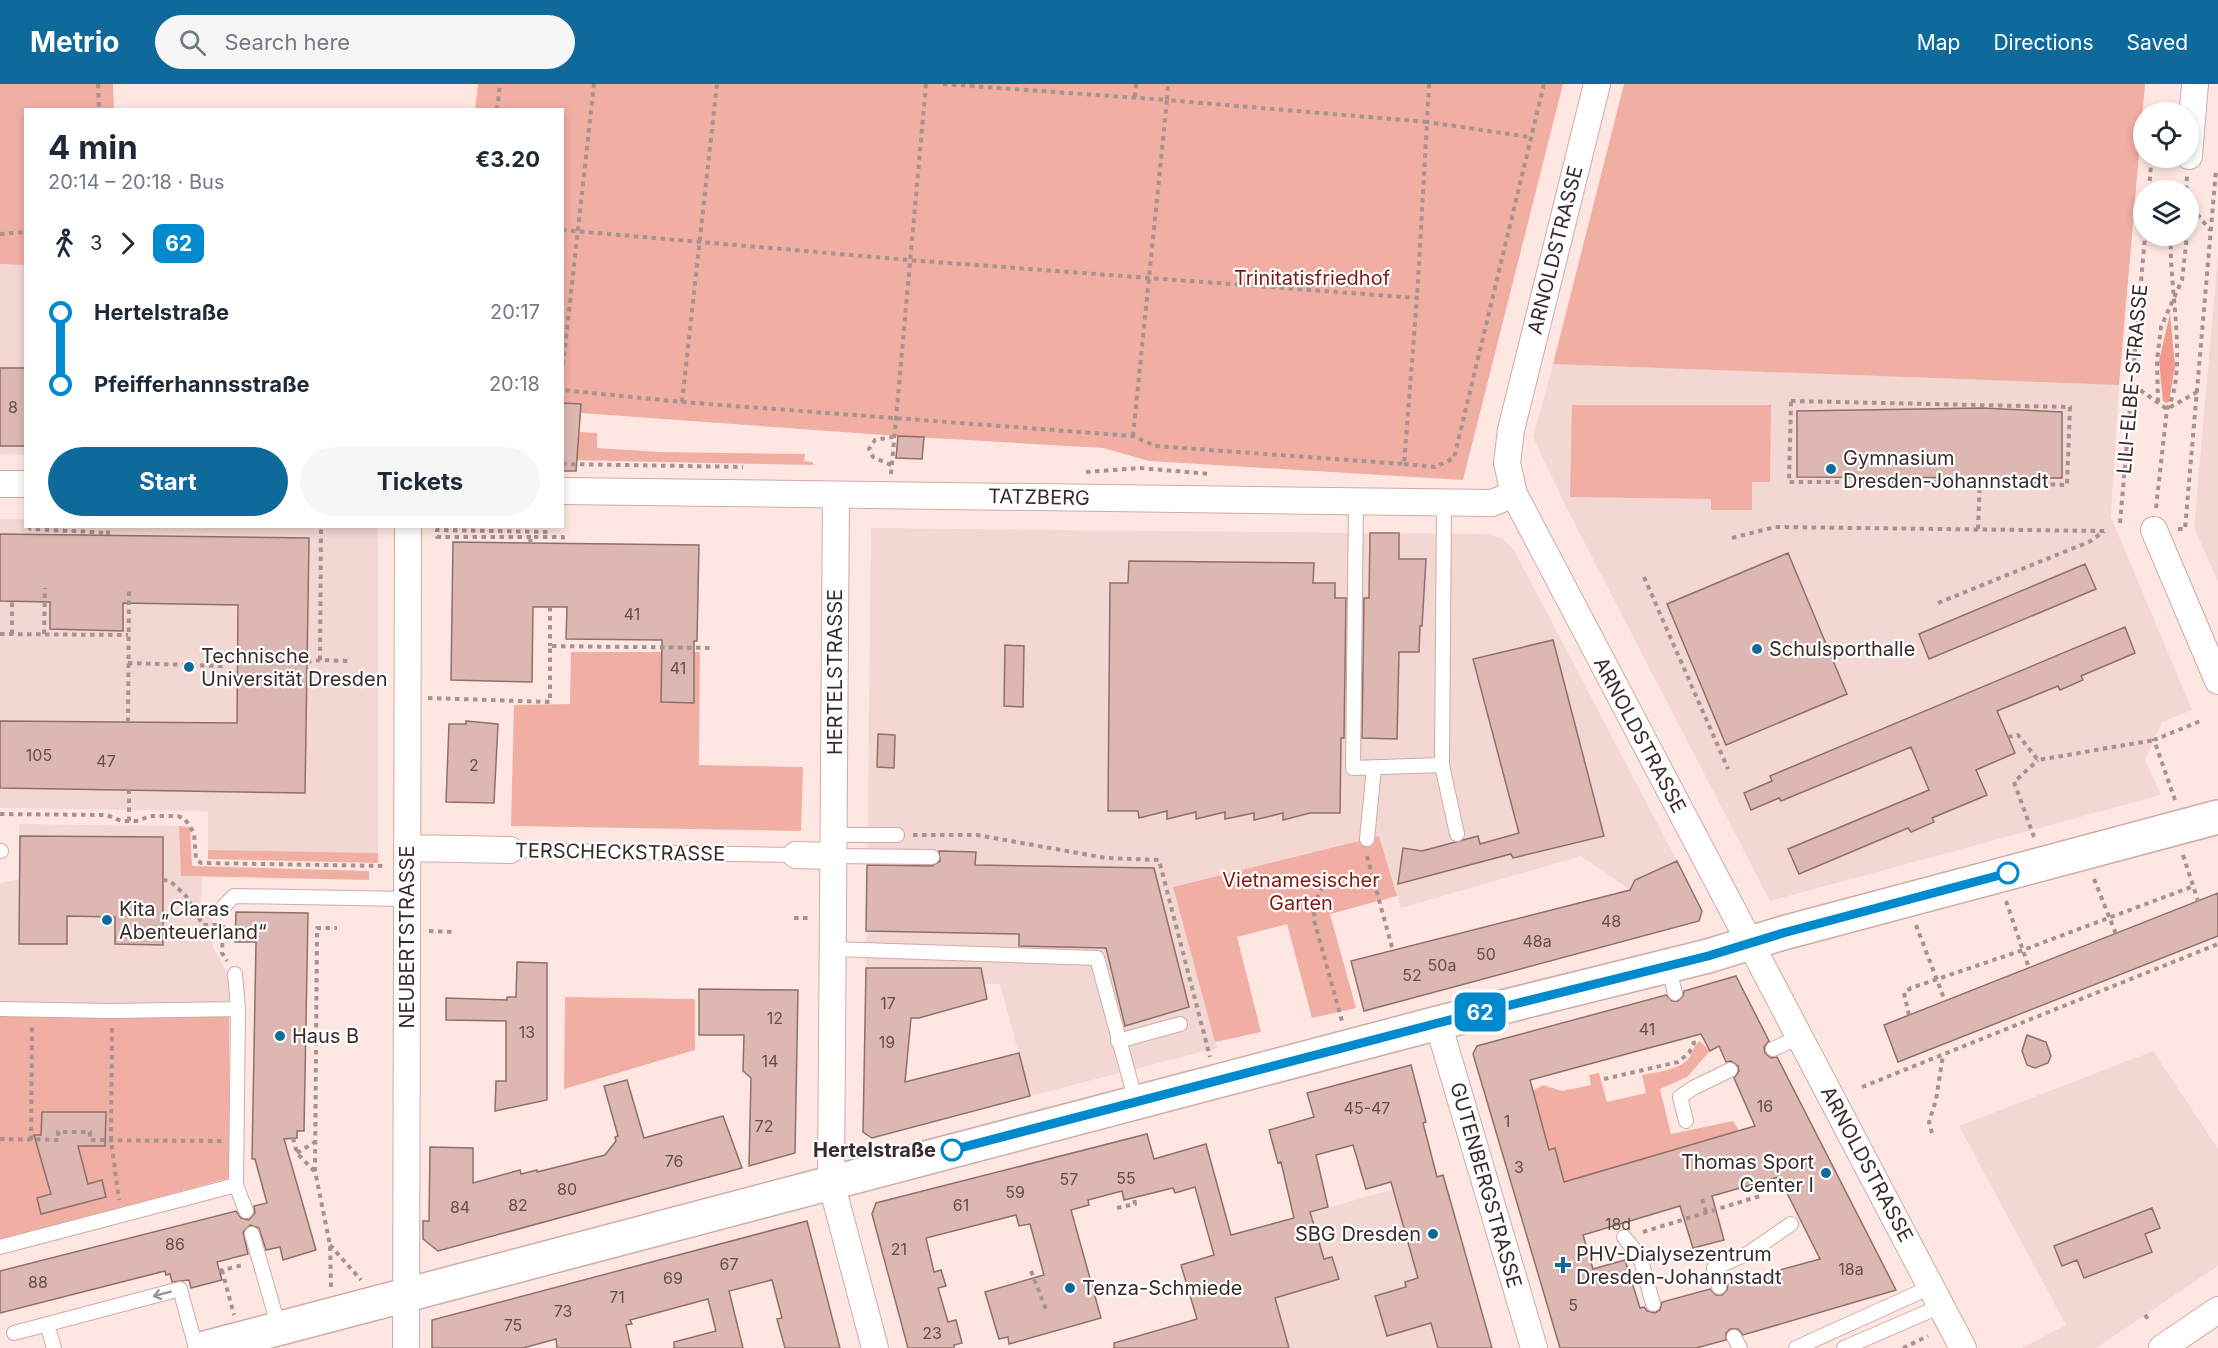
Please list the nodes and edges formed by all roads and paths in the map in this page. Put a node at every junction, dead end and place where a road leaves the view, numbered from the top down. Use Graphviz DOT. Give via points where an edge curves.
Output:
graph roads {
  1 [pos="98,84"];
  2 [pos="500,84"];
  3 [pos="594,84"];
  4 [pos="717,84"];
  5 [pos="926,84"];
  6 [pos="944,84"];
  7 [pos="1136,84"];
  8 [pos="1168,84"];
  9 [pos="1429,84"];
  10 [pos="1544,84"];
  11 [pos="1597,84"];
  12 [pos="2195,84"];
  13 [pos="977,85"];
  14 [pos="1135,97"];
  15 [pos="1167,100"];
  16 [pos="2194,102"];
  17 [pos="99,108"];
  18 [pos="497,108"];
  19 [pos="1427,122"];
  20 [pos="1530,137"];
  21 [pos="2216,170"];
  22 [pos="2199,216"];
  23 [pos="564,230"];
  24 [pos="577,231"];
  25 [pos="2211,231"];
  26 [pos="24,232"];
  27 [pos="0,234"];
  28 [pos="700,242"];
  29 [pos="2144,246"];
  30 [pos="2171,246"];
  31 [pos="2186,246"];
  32 [pos="909,260"];
  33 [pos="1150,278"];
  34 [pos="1417,298"];
  35 [pos="2173,301"];
  36 [pos="564,355"];
  37 [pos="2132,384"];
  38 [pos="564,390"];
  39 [pos="2197,392"];
  40 [pos="682,402"];
  41 [pos="2158,402"];
  42 [pos="2167,409"];
  43 [pos="895,418"];
  44 [pos="1133,436"];
  45 [pos="893,437"];
  46 [pos="1404,464"];
  47 [pos="1980,480"];
  48 [pos="0,484"];
  49 [pos="24,484"];
  50 [pos="564,491"];
  51 [pos="1514,494"];
  52 [pos="836,495"];
  53 [pos="1356,501"];
  54 [pos="1444,502"];
  55 [pos="2120,523"];
  56 [pos="30,528"];
  57 [pos="108,528"];
  58 [pos="321,528"];
  59 [pos="408,528"];
  60 [pos="2185,529"];
  61 [pos="1978,530"];
  62 [pos="2154,530"];
  63 [pos="549,532"];
  64 [pos="1732,538"];
  65 [pos="563,543"];
  66 [pos="1644,577"];
  67 [pos="45,588"];
  68 [pos="129,588"];
  69 [pos="12,602"];
  70 [pos="1938,603"];
  71 [pos="550,607"];
  72 [pos="0,634"];
  73 [pos="12,634"];
  74 [pos="44,634"];
  75 [pos="129,635"];
  76 [pos="550,646"];
  77 [pos="714,648"];
  78 [pos="237,658"];
  79 [pos="320,660"];
  80 [pos="349,661"];
  81 [pos="307,662"];
  82 [pos="128,663"];
  83 [pos="2218,681"];
  84 [pos="454,699"];
  85 [pos="2203,720"];
  86 [pos="128,722"];
  87 [pos="2008,737"];
  88 [pos="2154,740"];
  89 [pos="2038,760"];
  90 [pos="1442,765"];
  91 [pos="1374,768"];
  92 [pos="1728,769"];
  93 [pos="129,790"];
  94 [pos="2175,800"];
  95 [pos="0,814"];
  96 [pos="2218,818"];
  97 [pos="129,821"];
  98 [pos="1457,834"];
  99 [pos="897,835"];
  100 [pos="2034,837"];
  101 [pos="1367,838"];
  102 [pos="833,845"];
  103 [pos="510,850"];
  104 [pos="796,855"];
  105 [pos="2183,855"];
  106 [pos="407,857"];
  107 [pos="932,857"];
  108 [pos="2094,879"];
  109 [pos="163,880"];
  110 [pos="1329,880"];
  111 [pos="2194,886"];
  112 [pos="407,899"];
  113 [pos="2006,901"];
  114 [pos="2198,901"];
  115 [pos="224,906"];
  116 [pos="794,918"];
  117 [pos="809,918"];
  118 [pos="2109,918"];
  119 [pos="224,925"];
  120 [pos="1916,925"];
  121 [pos="337,928"];
  122 [pos="444,932"];
  123 [pos="453,932"];
  124 [pos="2116,934"];
  125 [pos="1750,943"];
  126 [pos="2218,944"];
  127 [pos="833,949"];
  128 [pos="2023,950"];
  129 [pos="1393,951"];
  130 [pos="2029,968"];
  131 [pos="235,974"];
  132 [pos="1937,979"];
  133 [pos="1945,1001"];
  134 [pos="238,1009"];
  135 [pos="0,1010"];
  136 [pos="32,1010"];
  137 [pos="112,1011"];
  138 [pos="1909,1015"];
  139 [pos="1438,1023"];
  140 [pos="1180,1024"];
  141 [pos="1692,1036"];
  142 [pos="1800,1036"];
  143 [pos="1118,1041"];
  144 [pos="1349,1046"];
  145 [pos="1773,1049"];
  146 [pos="1943,1054"];
  147 [pos="1730,1070"];
  148 [pos="1604,1079"];
  149 [pos="1216,1081"];
  150 [pos="1862,1087"];
  151 [pos="1136,1102"];
  152 [pos="1686,1121"];
  153 [pos="1932,1133"];
  154 [pos="293,1138"];
  155 [pos="0,1140"];
  156 [pos="31,1140"];
  157 [pos="111,1140"];
  158 [pos="236,1141"];
  159 [pos="315,1142"];
  160 [pos="297,1153"];
  161 [pos="315,1171"];
  162 [pos="831,1182"];
  163 [pos="236,1185"];
  164 [pos="1760,1196"];
  165 [pos="1134,1198"];
  166 [pos="1702,1199"];
  167 [pos="1117,1208"];
  168 [pos="246,1211"];
  169 [pos="1706,1212"];
  170 [pos="121,1215"];
  171 [pos="1791,1224"];
  172 [pos="252,1234"];
  173 [pos="1624,1237"];
  174 [pos="330,1245"];
  175 [pos="0,1247"];
  176 [pos="1031,1271"];
  177 [pos="246,1276"];
  178 [pos="1719,1287"];
  179 [pos="228,1291"];
  180 [pos="1936,1296"];
  181 [pos="393,1297"];
  182 [pos="1653,1304"];
  183 [pos="2218,1310"];
  184 [pos="1047,1312"];
  185 [pos="331,1314"];
  186 [pos="47,1324"];
  187 [pos="279,1328"];
  188 [pos="14,1333"];
  189 [pos="1928,1336"];
  190 [pos="214,1347"];
  191 [pos="54,1348"];
  192 [pos="406,1348"];
  193 [pos="875,1348"];
  194 [pos="1534,1348"];
  195 [pos="1796,1348"];
  196 [pos="1844,1348"];
  197 [pos="1905,1348"];
  198 [pos="1963,1348"];
  199 [pos="2162,1348"];
  1 -- 17 [label="path"];
  2 -- 18 [label="path"];
  3 -- 24 [label="path"];
  4 -- 28 [label="path"];
  5 -- 32 [label="path"];
  6 -- 13 [label="path"];
  7 -- 14 [label="path"];
  8 -- 15 [label="path"];
  9 -- 19 [label="path"];
  10 -- 20 [label="path"];
  11 -- 51 [label="street, ARNOLDSTRASSE" via="1510,430 1507,463"];
  12 -- 16 [label="street"];
  13 -- 14 [label="path"];
  14 -- 15 [label="path"];
  15 -- 19 [label="path"];
  15 -- 33 [label="path"];
  19 -- 20 [label="path"];
  19 -- 34 [label="path"];
  20 -- 46 [label="path" via="1454,458 1436,467"];
  21 -- 25 [label="path"];
  22 -- 25 [label="path"];
  23 -- 24 [label="path"];
  24 -- 28 [label="path"];
  24 -- 36 [label="path"];
  25 -- 39 [label="path"];
  26 -- 27 [label="path"];
  28 -- 32 [label="path"];
  28 -- 40 [label="path"];
  29 -- 37 [label="path, LILI-ELBE-STRASSE"];
  30 -- 35 [label="path"];
  31 -- 35 [label="path" via="2182,280"];
  32 -- 33 [label="path"];
  32 -- 43 [label="path"];
  33 -- 34 [label="path"];
  33 -- 44 [label="path"];
  34 -- 46 [label="path"];
  35 -- 41 [label="path" via="2161,327"];
  35 -- 42 [label="path" via="2178,368 2173,399"];
  37 -- 41 [label="path"];
  37 -- 55 [label="path, LILI-ELBE-STRASSE"];
  38 -- 40 [label="path"];
  39 -- 42 [label="path"];
  39 -- 60 [label="path"];
  40 -- 43 [label="path"];
  41 -- 42 [label="path"];
  42 -- 62 [label="path"];
  43 -- 44 [label="path"];
  43 -- 45 [label="path"];
  44 -- 46 [label="path" via="1155,446"];
  45 -- 45 [label="path" via="891,468 873,457 869,449 875,440"];
  47 -- 47 [label="path" via="2067,485 2070,407 1791,401 1790,482"];
  47 -- 61 [label="path"];
  48 -- 49 [label="street"];
  50 -- 52 [label="street, TATZBERG"];
  51 -- 54 [label="street, TATZBERG" via="1492,503"];
  51 -- 125 [label="street, ARNOLDSTRASSE"];
  52 -- 53 [label="street, TATZBERG"];
  52 -- 102 [label="street, HERTELSTRASSE"];
  53 -- 54 [label="street, TATZBERG"];
  53 -- 91 [label="lane" via="1353,768"];
  54 -- 90 [label="lane"];
  56 -- 57 [label="path" via="108,534"];
  58 -- 79 [label="path"];
  59 -- 106 [label="street, NEUBERTSTRASSE"];
  61 -- 64 [label="path" via="1775,527"];
  61 -- 70 [label="path" via="2105,531 2091,541"];
  62 -- 83 [label="street"];
  63 -- 63 [label="path" via="437,530 437,537 530,540"];
  63 -- 65 [label="path" via="563,537"];
  66 -- 92 [label="path"];
  67 -- 74 [label="path"];
  68 -- 75 [label="path"];
  69 -- 73 [label="path"];
  71 -- 76 [label="path"];
  72 -- 73 [label="path"];
  73 -- 74 [label="path"];
  74 -- 75 [label="path"];
  75 -- 82 [label="path"];
  76 -- 77 [label="path"];
  76 -- 84 [label="path" via="550,702"];
  78 -- 82 [label="path" via="221,666"];
  79 -- 80 [label="path"];
  79 -- 81 [label="path"];
  82 -- 86 [label="path"];
  85 -- 88 [label="path"];
  87 -- 89 [label="path" via="2018,735"];
  88 -- 89 [label="path"];
  88 -- 94 [label="path"];
  89 -- 100 [label="path" via="2014,782"];
  90 -- 91 [label="lane"];
  90 -- 98 [label="lane"];
  91 -- 101 [label="lane"];
  93 -- 97 [label="path"];
  95 -- 97 [label="path" via="107,815"];
  96 -- 125 [label="street"];
  97 -- 106 [label="path" via="149,816 185,819 194,833 196,859 201,863"];
  99 -- 102 [label="lane"];
  99 -- 149 [label="path" via="977,835 1106,858 1159,860"];
  101 -- 129 [label="path" via="1367,861"];
  102 -- 104 [label="street, TERSCHECKSTRASSE"];
  102 -- 107 [label="lane"];
  102 -- 127 [label="street, HERTELSTRASSE"];
  103 -- 104 [label="lane, TERSCHECKSTRASSE"];
  103 -- 106 [label="street, TERSCHECKSTRASSE"];
  105 -- 111 [label="path"];
  106 -- 112 [label="street, NEUBERTSTRASSE"];
  108 -- 118 [label="path"];
  109 -- 119 [label="path" via="170,880 186,896 203,925"];
  110 -- 144 [label="path" via="1316,898 1314,920"];
  111 -- 114 [label="path"];
  111 -- 118 [label="path"];
  112 -- 115 [label="lane" via="234,896"];
  112 -- 181 [label="street, NEUBERTSTRASSE"];
  113 -- 128 [label="path"];
  115 -- 119 [label="path"];
  116 -- 117 [label="path"];
  118 -- 124 [label="path"];
  118 -- 128 [label="path"];
  119 -- 131 [label="path" via="222,953"];
  120 -- 132 [label="path"];
  121 -- 159 [label="path" via="317,928"];
  122 -- 123 [label="path"];
  125 -- 139 [label="street" via="1672,980"];
  125 -- 142 [label="street, ARNOLDSTRASSE"];
  126 -- 146 [label="path"];
  127 -- 143 [label="lane" via="1097,957"];
  127 -- 162 [label="street, HERTELSTRASSE"];
  128 -- 130 [label="path"];
  128 -- 132 [label="path"];
  131 -- 134 [label="lane"];
  132 -- 133 [label="path"];
  132 -- 138 [label="path" via="1904,993"];
  134 -- 137 [label="lane"];
  134 -- 158 [label="lane"];
  135 -- 136 [label="lane"];
  136 -- 137 [label="lane"];
  136 -- 156 [label="path"];
  137 -- 157 [label="path"];
  139 -- 144 [label="street"];
  139 -- 194 [label="street, GUTENBERGSTRASSE"];
  140 -- 143 [label="lane"];
  141 -- 148 [label="path" via="1694,1044 1678,1062"];
  142 -- 145 [label="lane"];
  142 -- 180 [label="street, ARNOLDSTRASSE"];
  143 -- 151 [label="lane"];
  144 -- 149 [label="street"];
  146 -- 150 [label="path"];
  146 -- 153 [label="path" via="1929,1122"];
  147 -- 152 [label="lane" via="1680,1098"];
  149 -- 151 [label="street"];
  151 -- 162 [label="street"];
  154 -- 160 [label="path"];
  155 -- 156 [label="path"];
  156 -- 157 [label="path" via="58,1140 58,1132 90,1132 90,1140"];
  157 -- 158 [label="path"];
  157 -- 170 [label="path"];
  158 -- 163 [label="lane"];
  159 -- 160 [label="path"];
  159 -- 161 [label="path"];
  160 -- 161 [label="path"];
  161 -- 174 [label="path"];
  162 -- 181 [label="street"];
  162 -- 193 [label="street, HERTELSTRASSE"];
  163 -- 168 [label="lane"];
  163 -- 170 [label="lane"];
  164 -- 169 [label="path"];
  165 -- 167 [label="path" via="1135,1204"];
  166 -- 169 [label="path"];
  169 -- 173 [label="path"];
  170 -- 175 [label="lane"];
  171 -- 178 [label="lane" via="1749,1253 1714,1268"];
  172 -- 187 [label="lane"];
  173 -- 182 [label="lane" via="1640,1257"];
  174 -- 181 [label="path"];
  174 -- 185 [label="path"];
  176 -- 184 [label="path"];
  177 -- 179 [label="path" via="243,1265 221,1271"];
  180 -- 195 [label="lane"];
  180 -- 196 [label="lane"];
  180 -- 198 [label="street, ARNOLDSTRASSE"];
  181 -- 185 [label="street"];
  181 -- 192 [label="street, NEUBERTSTRASSE"];
  183 -- 199 [label="street"];
  185 -- 187 [label="street"];
  186 -- 188 [label="lane"];
  190 -- 186 [label="lane, one-way" via="180,1289"];
  186 -- 191 [label="lane"];
  187 -- 190 [label="street"];
  189 -- 197 [label="path"];
}
